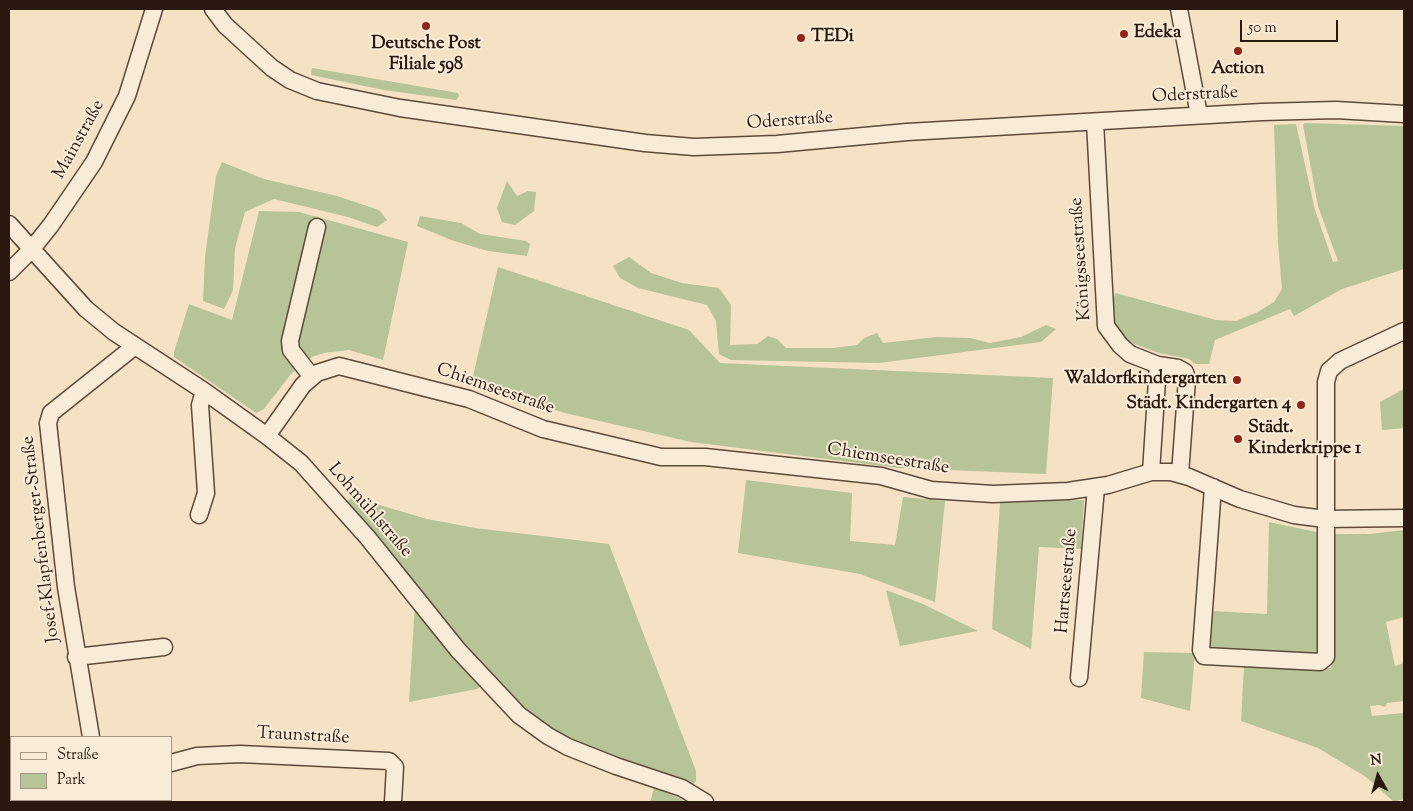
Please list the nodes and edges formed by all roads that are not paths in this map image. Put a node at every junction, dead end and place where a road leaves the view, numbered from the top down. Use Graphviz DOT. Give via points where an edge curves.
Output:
graph roads {
  1 [pos="154,9"];
  2 [pos="213,9"];
  3 [pos="1179,9"];
  4 [pos="1404,114"];
  5 [pos="1199,115"];
  6 [pos="1095,122"];
  7 [pos="9,224"];
  8 [pos="317,226"];
  9 [pos="31,250"];
  10 [pos="9,272"];
  11 [pos="1404,331"];
  12 [pos="135,346"];
  13 [pos="1158,364"];
  14 [pos="312,377"];
  15 [pos="204,391"];
  16 [pos="267,436"];
  17 [pos="1151,472"];
  18 [pos="1180,474"];
  19 [pos="1096,488"];
  20 [pos="1213,488"];
  21 [pos="199,515"];
  22 [pos="1404,518"];
  23 [pos="1325,519"];
  24 [pos="164,647"];
  25 [pos="76,657"];
  26 [pos="1079,678"];
  27 [pos="91,736"];
  28 [pos="172,763"];
  29 [pos="393,802"];
  30 [pos="705,802"];
  1 -- 9 [label="street, Mainstraße" via="140,60 115,122 70,199"];
  2 -- 6 [label="street, Oderstraße" via="272,68 317,91 400,108 609,139 694,147 750,146 908,132"];
  3 -- 5 [label="street"];
  4 -- 5 [label="street, Oderstraße" via="1336,110"];
  5 -- 6 [label="street, Oderstraße"];
  6 -- 13 [label="street, Königsseestraße" via="1106,326 1130,354"];
  7 -- 9 [label="street, Lohmühlstraße"];
  8 -- 14 [label="street" via="290,341 291,350"];
  9 -- 10 [label="street, Mainstraße"];
  9 -- 12 [label="street, Lohmühlstraße" via="86,309"];
  11 -- 23 [label="street" via="1340,361 1329,371 1325,407"];
  12 -- 15 [label="street, Lohmühlstraße"];
  12 -- 25 [label="street, Josef-Klapfenberger-Straße" via="64,401 49,419"];
  13 -- 17 [label="street"];
  13 -- 18 [label="street, Königsseestraße" via="1178,368 1185,372 1187,379"];
  14 -- 16 [label="street, Chiemseestraße"];
  14 -- 19 [label="street, Chiemseestraße" via="326,368 347,366 468,399 543,429 661,457 705,457 880,476 931,490 993,494"];
  15 -- 16 [label="street, Lohmühlstraße"];
  15 -- 21 [label="street" via="200,405 206,493"];
  16 -- 30 [label="street, Lohmühlstraße" via="301,463 324,488 458,650 519,715 568,747 682,788"];
  17 -- 18 [label="street, Chiemseestraße"];
  17 -- 19 [label="street, Chiemseestraße"];
  18 -- 20 [label="street, Chiemseestraße"];
  19 -- 26 [label="street, Hartseestraße"];
  20 -- 23 [label="street, Chiemseestraße" via="1272,509"];
  20 -- 23 [label="street" via="1201,650 1204,656 1318,662 1326,657"];
  22 -- 23 [label="street, Chiemseestraße"];
  24 -- 25 [label="street"];
  25 -- 27 [label="street, Josef-Klapfenberger-Straße"];
  28 -- 29 [label="street, Traunstraße" via="197,756 225,754 388,760 395,768"];
}
